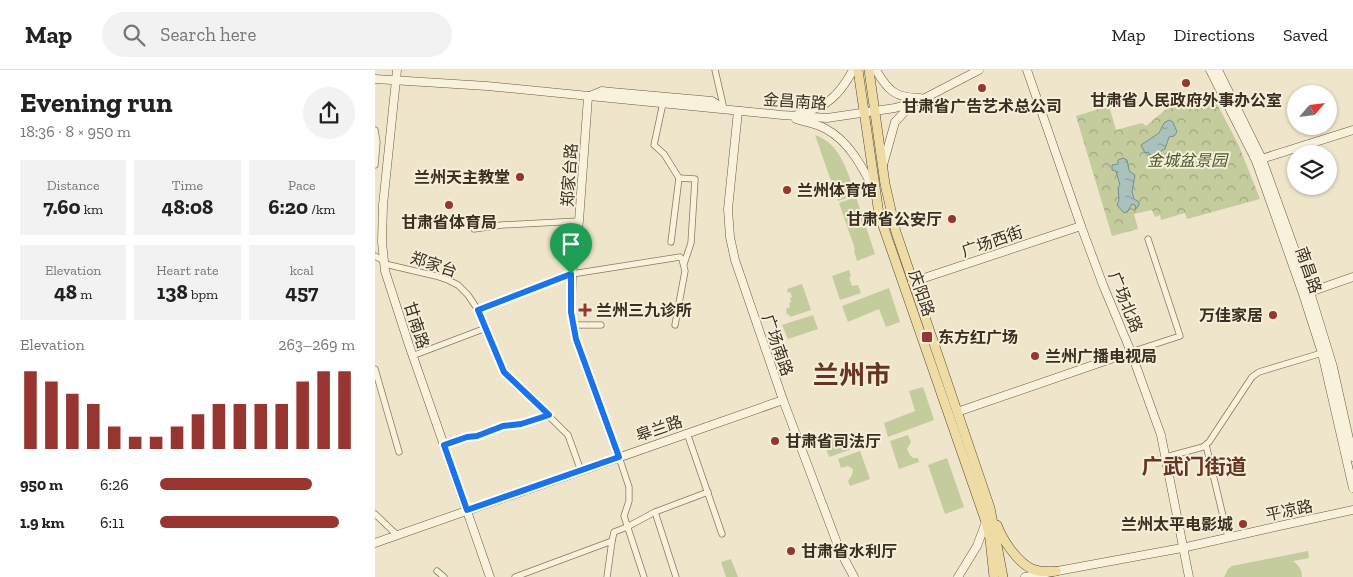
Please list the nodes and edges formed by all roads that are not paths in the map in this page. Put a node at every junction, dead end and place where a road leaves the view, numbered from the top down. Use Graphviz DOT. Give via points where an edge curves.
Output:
graph roads {
  1 [pos="397,70"];
  2 [pos="715,70"];
  3 [pos="853,70"];
  4 [pos="858,70"];
  5 [pos="869,70"];
  6 [pos="876,70"];
  7 [pos="979,70"];
  8 [pos="1027,70"];
  9 [pos="1210,70"];
  10 [pos="1218,70"];
  11 [pos="375,75"];
  12 [pos="375,79"];
  13 [pos="395,80"];
  14 [pos="588,97"];
  15 [pos="925,98"];
  16 [pos="663,103"];
  17 [pos="912,103"];
  18 [pos="725,109"];
  19 [pos="738,111"];
  20 [pos="870,112"];
  21 [pos="782,115"];
  22 [pos="1353,125"];
  23 [pos="375,130"];
  24 [pos="1353,130"];
  25 [pos="376,142"];
  26 [pos="390,142"];
  27 [pos="1259,160"];
  28 [pos="375,165"];
  29 [pos="882,167"];
  30 [pos="679,178"];
  31 [pos="877,194"];
  32 [pos="579,221"];
  33 [pos="1081,226"];
  34 [pos="474,229"];
  35 [pos="1148,238"];
  36 [pos="671,242"];
  37 [pos="375,256"];
  38 [pos="384,262"];
  39 [pos="684,266"];
  40 [pos="571,274"];
  41 [pos="1353,277"];
  42 [pos="912,282"];
  43 [pos="1309,292"];
  44 [pos="478,310"];
  45 [pos="573,325"];
  46 [pos="601,325"];
  47 [pos="675,325"];
  48 [pos="486,328"];
  49 [pos="1131,352"];
  50 [pos="1322,353"];
  51 [pos="413,356"];
  52 [pos="375,369"];
  53 [pos="783,400"];
  54 [pos="957,412"];
  55 [pos="549,415"];
  56 [pos="687,433"];
  57 [pos="444,445"];
  58 [pos="1206,445"];
  59 [pos="399,452"];
  60 [pos="619,457"];
  61 [pos="1166,457"];
  62 [pos="1353,458"];
  63 [pos="581,470"];
  64 [pos="1353,488"];
  65 [pos="708,492"];
  66 [pos="990,508"];
  67 [pos="467,510"];
  68 [pos="1353,510"];
  69 [pos="655,512"];
  70 [pos="375,514"];
  71 [pos="985,522"];
  72 [pos="627,528"];
  73 [pos="722,534"];
  74 [pos="397,535"];
  75 [pos="1228,537"];
  76 [pos="612,541"];
  77 [pos="375,543"];
  78 [pos="1183,548"];
  79 [pos="437,571"];
  80 [pos="1056,571"];
  81 [pos="444,577"];
  82 [pos="490,577"];
  83 [pos="515,577"];
  84 [pos="607,577"];
  85 [pos="644,577"];
  86 [pos="676,577"];
  87 [pos="853,577"];
  88 [pos="958,577"];
  89 [pos="994,577"];
  90 [pos="1003,577"];
  91 [pos="1025,577"];
  92 [pos="1046,577"];
  93 [pos="1189,577"];
  1 -- 13 [label="street, 甘南路"];
  2 -- 18 [label="street"];
  3 -- 21 [label="street" via="835,95 819,108"];
  4 -- 20 [label="main road, 庆阳路"];
  5 -- 20 [label="main road, 庆阳路"];
  6 -- 15 [label="street" via="889,90 907,98"];
  7 -- 15 [label="street, 金昌南路"];
  8 -- 33 [label="street, 广场北路"];
  9 -- 27 [label="street, 南昌路"];
  10 -- 27 [label="street, 南昌路"];
  11 -- 13 [label="street, 金昌南路"];
  12 -- 13 [label="street, 金昌南路"];
  13 -- 14 [label="street, 金昌南路"];
  13 -- 26 [label="street, 甘南路"];
  14 -- 16 [label="street, 金昌南路"];
  14 -- 18 [label="street, 金昌南路" via="602,91 627,93 713,101"];
  14 -- 32 [label="street, 郑家台路"];
  15 -- 17 [label="street, 金昌南路"];
  16 -- 18 [label="street, 金昌南路"];
  16 -- 30 [label="street" via="654,145 664,154"];
  17 -- 20 [label="street, 金昌南路"];
  17 -- 29 [label="street" via="895,122"];
  18 -- 19 [label="street, 金昌南路"];
  19 -- 21 [label="street, 金昌南路"];
  19 -- 53 [label="street, 广场南路" via="728,209 730,237"];
  20 -- 21 [label="street, 金昌南路" via="827,118"];
  20 -- 29 [label="main road, 庆阳路"];
  20 -- 31 [label="main road, 庆阳路"];
  21 -- 31 [label="street" via="826,129 844,143"];
  22 -- 27 [label="street"];
  23 -- 25 [label="street"];
  24 -- 27 [label="street"];
  25 -- 26 [label="street"];
  25 -- 28 [label="street"];
  26 -- 38 [label="street, 甘南路" via="383,205"];
  27 -- 43 [label="street, 南昌路"];
  27 -- 50 [label="street, 南昌路"];
  29 -- 42 [label="main road, 庆阳路" via="896,232"];
  30 -- 36 [label="street"];
  30 -- 39 [label="street" via="695,179 691,243"];
  31 -- 71 [label="main road, 庆阳路" via="879,214"];
  32 -- 34 [label="street"];
  32 -- 40 [label="street, 郑家台路"];
  33 -- 42 [label="street, 广场西街"];
  33 -- 49 [label="street, 广场北路"];
  35 -- 49 [label="street" via="1180,336"];
  37 -- 38 [label="street, 郑家台"];
  38 -- 44 [label="street, 郑家台" via="449,280 468,295"];
  38 -- 51 [label="street, 甘南路"];
  39 -- 40 [label="street" via="680,257"];
  39 -- 47 [label="street"];
  40 -- 44 [label="street"];
  40 -- 45 [label="street, 郑家台路"];
  41 -- 43 [label="street"];
  42 -- 54 [label="main road, 庆阳路"];
  43 -- 62 [label="street, 南昌路" via="1333,367"];
  44 -- 48 [label="street, 郑家台"];
  45 -- 46 [label="street"];
  45 -- 60 [label="street, 郑家台路"];
  48 -- 51 [label="street"];
  48 -- 55 [label="street, 郑家台" via="504,372"];
  49 -- 54 [label="street"];
  49 -- 61 [label="street, 广场北路"];
  50 -- 58 [label="street" via="1252,377"];
  50 -- 64 [label="street, 南昌路"];
  51 -- 57 [label="street, 甘南路"];
  52 -- 59 [label="street"];
  53 -- 56 [label="street, 皋兰路"];
  53 -- 87 [label="street, 广场南路" via="840,551"];
  54 -- 66 [label="main road, 庆阳路"];
  55 -- 57 [label="street"];
  55 -- 63 [label="street, 郑家台" via="568,434"];
  56 -- 60 [label="street, 皋兰路"];
  56 -- 65 [label="street"];
  57 -- 67 [label="street, 甘南路"];
  58 -- 61 [label="street"];
  58 -- 75 [label="street"];
  60 -- 63 [label="street, 皋兰路"];
  60 -- 72 [label="street" via="629,487 624,516"];
  61 -- 78 [label="street, 广场北路"];
  63 -- 67 [label="street, 皋兰路"];
  65 -- 69 [label="street"];
  65 -- 73 [label="street"];
  66 -- 80 [label="main road" via="999,531 1025,565 1039,571"];
  66 -- 90 [label="main road, 庆阳路"];
  67 -- 74 [label="street, 皋兰路"];
  67 -- 82 [label="street, 甘南路"];
  68 -- 75 [label="street, 平凉路"];
  69 -- 72 [label="street"];
  69 -- 86 [label="street"];
  70 -- 74 [label="street"];
  71 -- 88 [label="street" via="977,546"];
  71 -- 89 [label="main road, 庆阳路"];
  72 -- 76 [label="street" via="614,532"];
  72 -- 85 [label="street"];
  74 -- 77 [label="street, 皋兰路"];
  75 -- 78 [label="street, 平凉路"];
  76 -- 83 [label="street"];
  76 -- 84 [label="street"];
  78 -- 80 [label="street, 平凉路"];
  78 -- 93 [label="street, 广场北路"];
  79 -- 81 [label="street"];
  80 -- 91 [label="street, 平凉路"];
  80 -- 92 [label="main road"];
}
